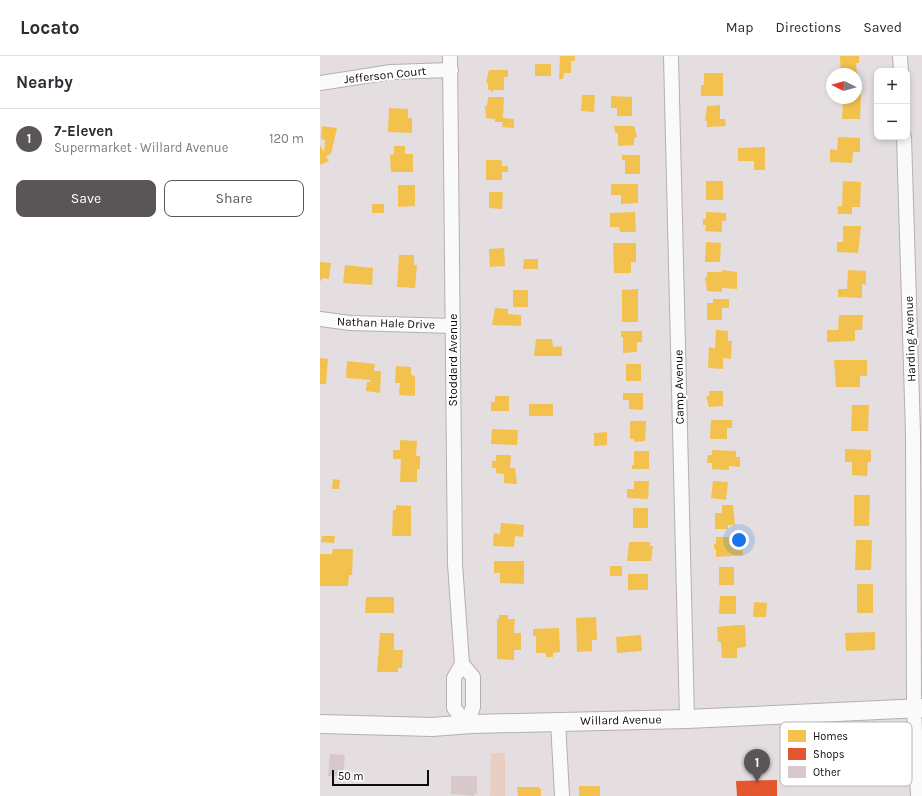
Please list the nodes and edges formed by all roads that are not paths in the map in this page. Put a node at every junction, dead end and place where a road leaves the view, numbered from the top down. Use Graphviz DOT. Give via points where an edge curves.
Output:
graph roads {
  1 [pos="671,56"];
  2 [pos="900,56"];
  3 [pos="450,63"];
  4 [pos="901,68"];
  5 [pos="320,84"];
  6 [pos="904,140"];
  7 [pos="320,319"];
  8 [pos="453,326"];
  9 [pos="917,433"];
  10 [pos="462,664"];
  11 [pos="918,708"];
  12 [pos="687,719"];
  13 [pos="558,721"];
  14 [pos="320,724"];
  15 [pos="466,724"];
  16 [pos="562,796"];
  17 [pos="918,796"];
  1 -- 12 [label="street, Camp Avenue"];
  2 -- 4 [label="street"];
  3 -- 5 [label="street, Jefferson Court"];
  3 -- 8 [label="street, Stoddard Avenue"];
  6 -- 9 [label="street, Harding Avenue"];
  7 -- 8 [label="street, Nathan Hale Drive" via="350,323"];
  8 -- 10 [label="street, Stoddard Avenue" via="455,564"];
  9 -- 11 [label="street, Harding Avenue"];
  10 -- 15 [label="street, Stoddard Avenue" via="472,677 473,707"];
  10 -- 15 [label="street, Stoddard Avenue" via="454,678 454,708"];
  11 -- 12 [label="main road, Willard Avenue"];
  11 -- 17 [label="street, Harding Avenue"];
  12 -- 13 [label="main road, Willard Avenue"];
  13 -- 15 [label="main road, Willard Avenue"];
  13 -- 16 [label="street"];
  14 -- 15 [label="main road, Willard Avenue" via="423,727"];
}
